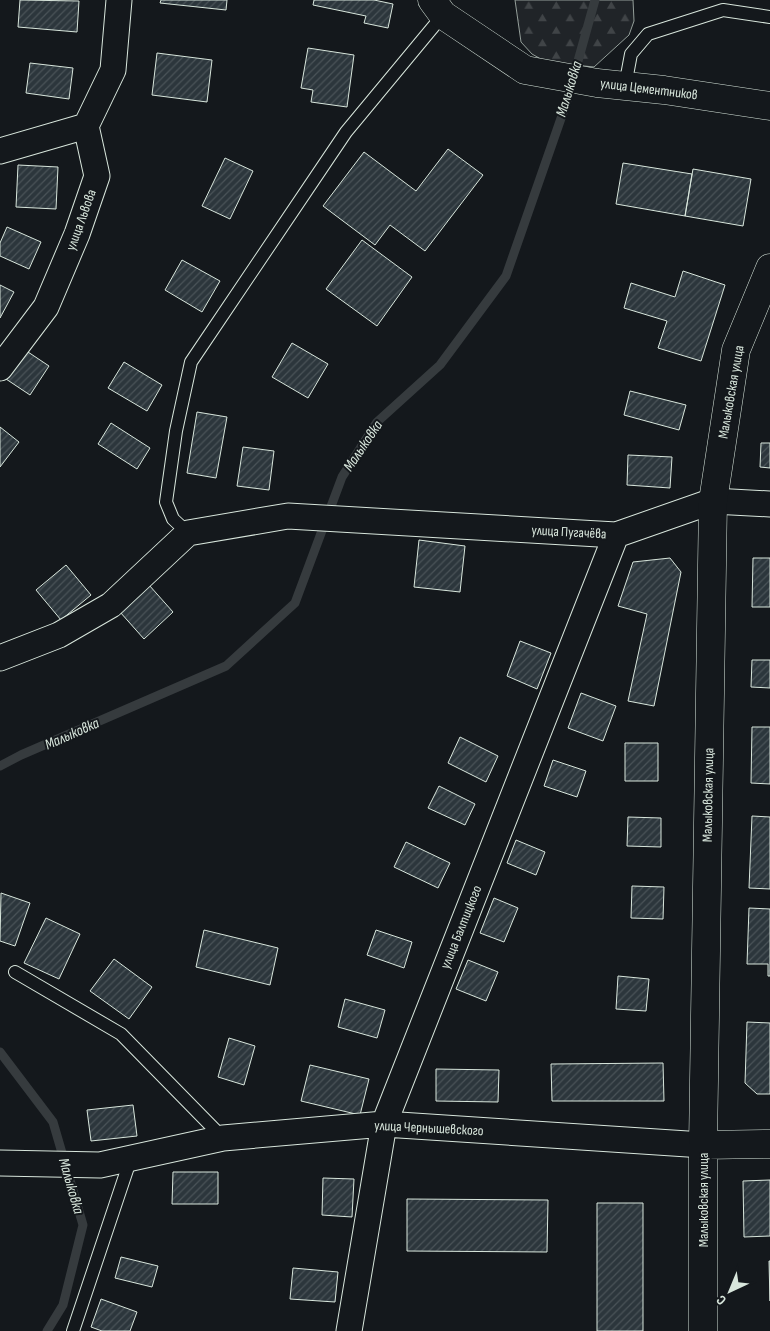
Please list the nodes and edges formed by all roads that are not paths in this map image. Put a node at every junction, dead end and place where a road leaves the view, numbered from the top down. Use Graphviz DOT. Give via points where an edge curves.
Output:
graph roads {
  1 [pos="118,0"];
  2 [pos="723,5"];
  3 [pos="438,8"];
  4 [pos="770,17"];
  5 [pos="625,86"];
  6 [pos="770,106"];
  7 [pos="86,126"];
  8 [pos="0,151"];
  9 [pos="770,268"];
  10 [pos="0,368"];
  11 [pos="712,501"];
  12 [pos="770,504"];
  13 [pos="188,533"];
  14 [pos="616,535"];
  15 [pos="0,658"];
  16 [pos="15,972"];
  17 [pos="384,1124"];
  18 [pos="223,1138"];
  19 [pos="770,1144"];
  20 [pos="703,1145"];
  21 [pos="131,1158"];
  22 [pos="0,1163"];
  23 [pos="73,1331"];
  24 [pos="349,1331"];
  25 [pos="703,1331"];
  1 -- 7 [label="street" via="112,70"];
  2 -- 4 [label="lane"];
  2 -- 5 [label="lane" via="648,34 631,54"];
  3 -- 5 [label="street, улица Цементников" via="525,70"];
  3 -- 13 [label="lane" via="346,132 191,362 176,431 166,502 172,519"];
  5 -- 6 [label="street, улица Цементников"];
  7 -- 8 [label="street"];
  7 -- 10 [label="street, улица Львова" via="97,176 77,234 46,307"];
  9 -- 11 [label="street, Малыковская улица" via="736,350"];
  11 -- 12 [label="street, улица Пугачёва"];
  11 -- 14 [label="street, улица Пугачёва"];
  11 -- 20 [label="street, Малыковская улица"];
  13 -- 14 [label="street, улица Пугачёва" via="288,516"];
  13 -- 15 [label="street" via="111,605 59,636"];
  14 -- 17 [label="street, улица Балтицкого"];
  16 -- 18 [label="lane" via="121,1034"];
  17 -- 18 [label="street, улица Чернышевского"];
  17 -- 20 [label="street, улица Чернышевского"];
  17 -- 24 [label="street, улица Балтицкого"];
  18 -- 21 [label="street, улица Чернышевского"];
  19 -- 20 [label="street, улица Чернышевского"];
  20 -- 25 [label="street, Малыковская улица"];
  21 -- 22 [label="street, улица Чернышевского" via="100,1165"];
  21 -- 23 [label="lane"];
}
